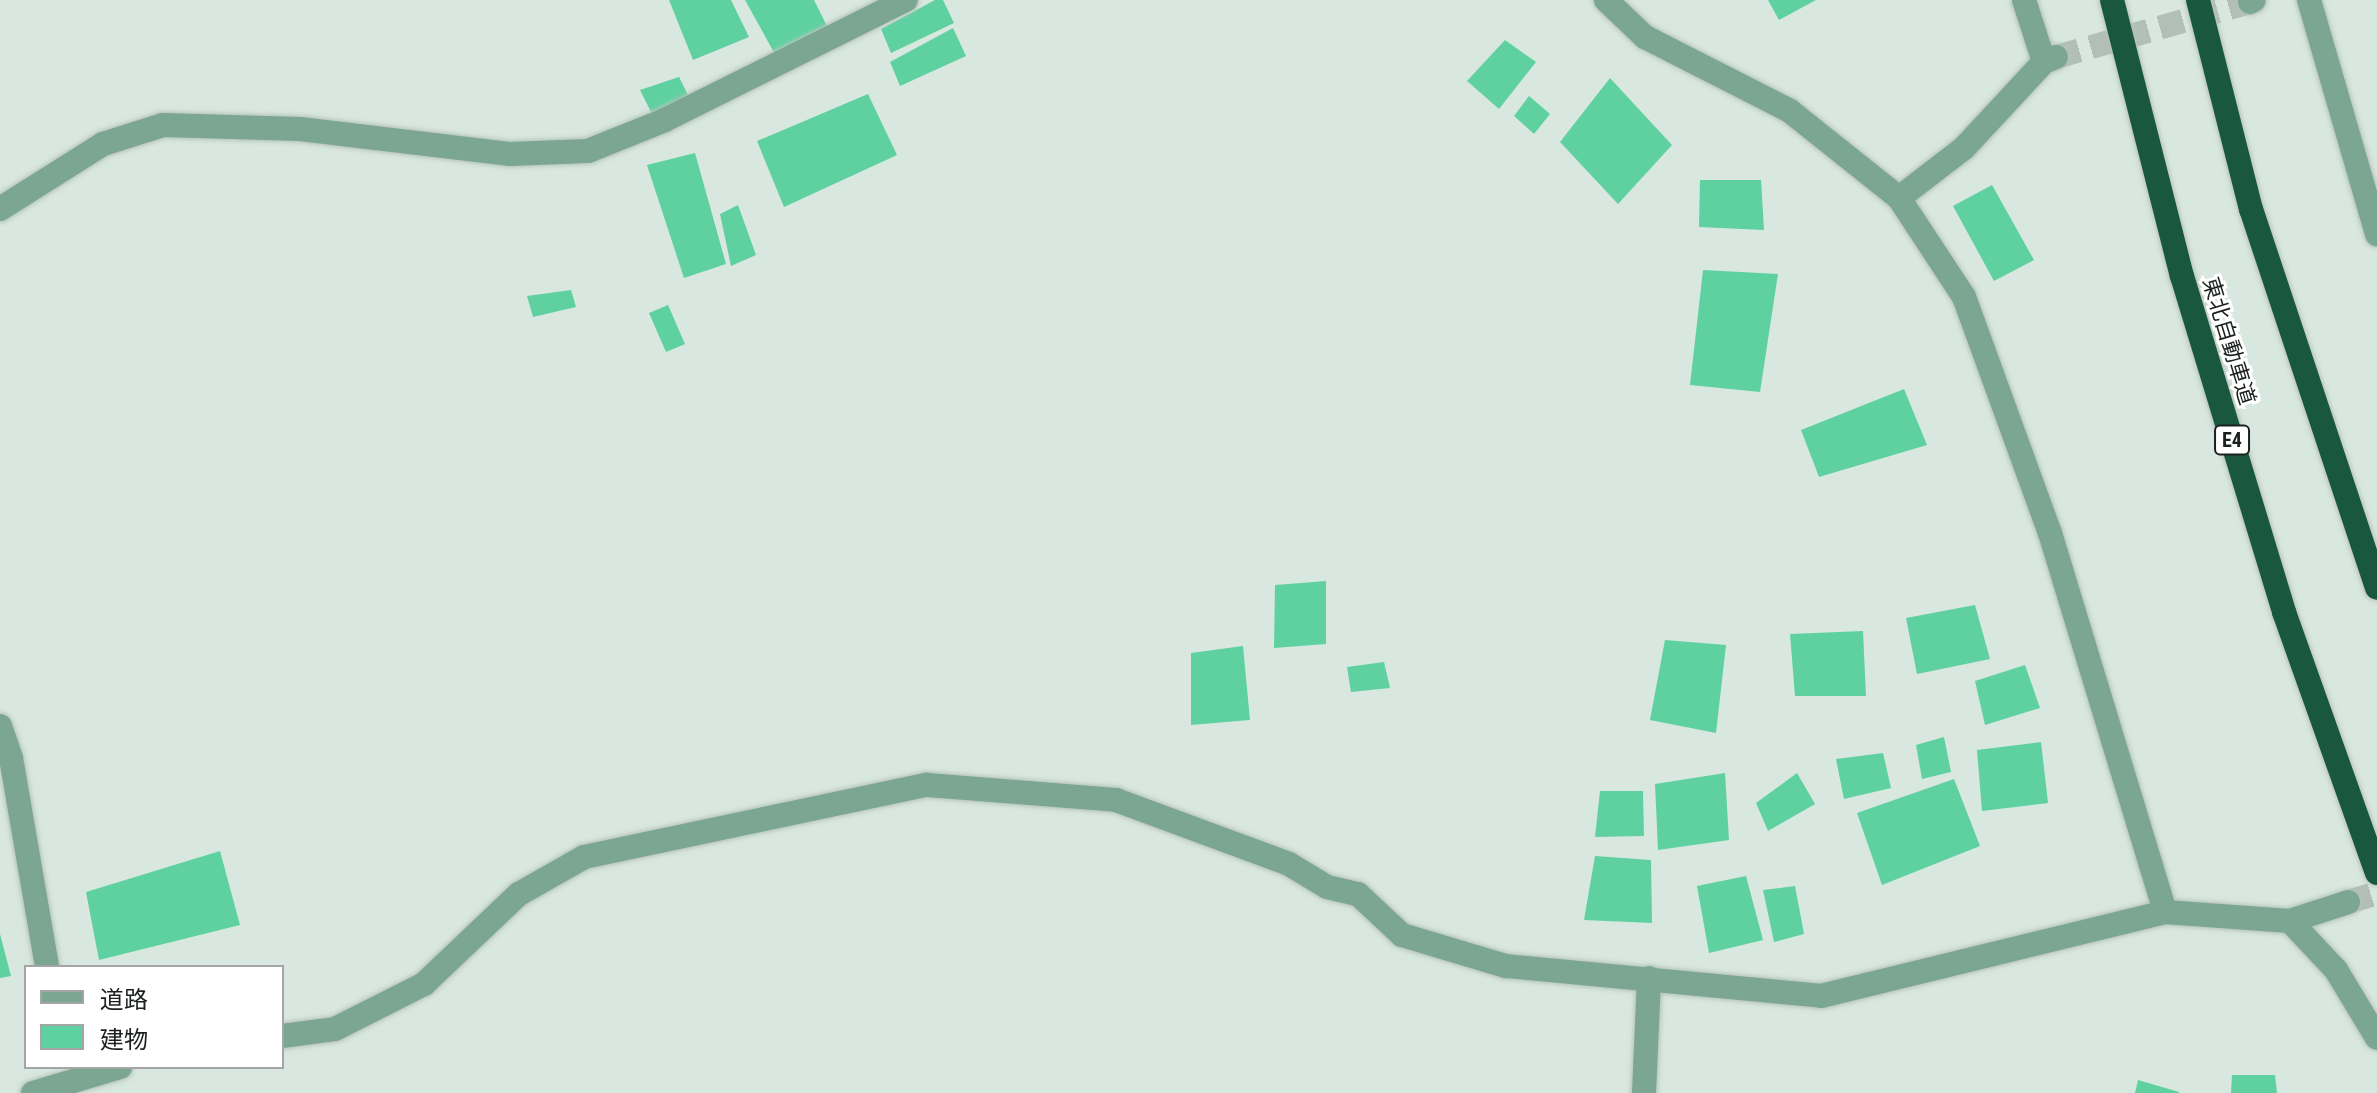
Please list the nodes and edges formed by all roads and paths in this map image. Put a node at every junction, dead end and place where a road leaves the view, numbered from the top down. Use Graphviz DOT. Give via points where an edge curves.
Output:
graph roads {
  1 [pos="906,0"];
  2 [pos="1606,0"];
  3 [pos="2024,0"];
  4 [pos="2112,0"];
  5 [pos="2198,0"];
  6 [pos="2309,0"];
  7 [pos="1899,198"];
  8 [pos="0,209"];
  9 [pos="2377,234"];
  10 [pos="2377,588"];
  11 [pos="0,726"];
  12 [pos="2377,873"];
  13 [pos="2348,902"];
  14 [pos="2165,912"];
  15 [pos="2290,921"];
  16 [pos="47,965"];
  17 [pos="1649,978"];
  18 [pos="284,1036"];
  19 [pos="2377,1038"];
  20 [pos="105,1069"];
  21 [pos="66,1074"];
  22 [pos="33,1093"];
  23 [pos="1644,1093"];
  1 -- 8 [label="street" via="665,120 588,151 509,154 300,129 163,125 103,144"];
  2 -- 7 [label="street" via="1645,37 1790,111"];
  3 -- 7 [label="street" via="2050,59 1964,148"];
  4 -- 12 [label="highway, 東北自動車道 / E4" via="2196,322 2284,612"];
  5 -- 10 [label="highway" via="2251,209"];
  6 -- 9 [label="street"];
  7 -- 14 [label="street" via="1964,297 1997,378"];
  11 -- 16 [label="street" via="11,758"];
  13 -- 15 [label="street"];
  14 -- 15 [label="street"];
  14 -- 17 [label="street" via="1821,996"];
  15 -- 19 [label="street" via="2336,970"];
  17 -- 18 [label="street" via="1506,966 1402,935 1358,894 1327,887 1289,864 1116,800 927,785 584,857 519,894 424,984 335,1029"];
  17 -- 23 [label="street"];
  20 -- 21 [label="street"];
  21 -- 22 [label="street"];
}
